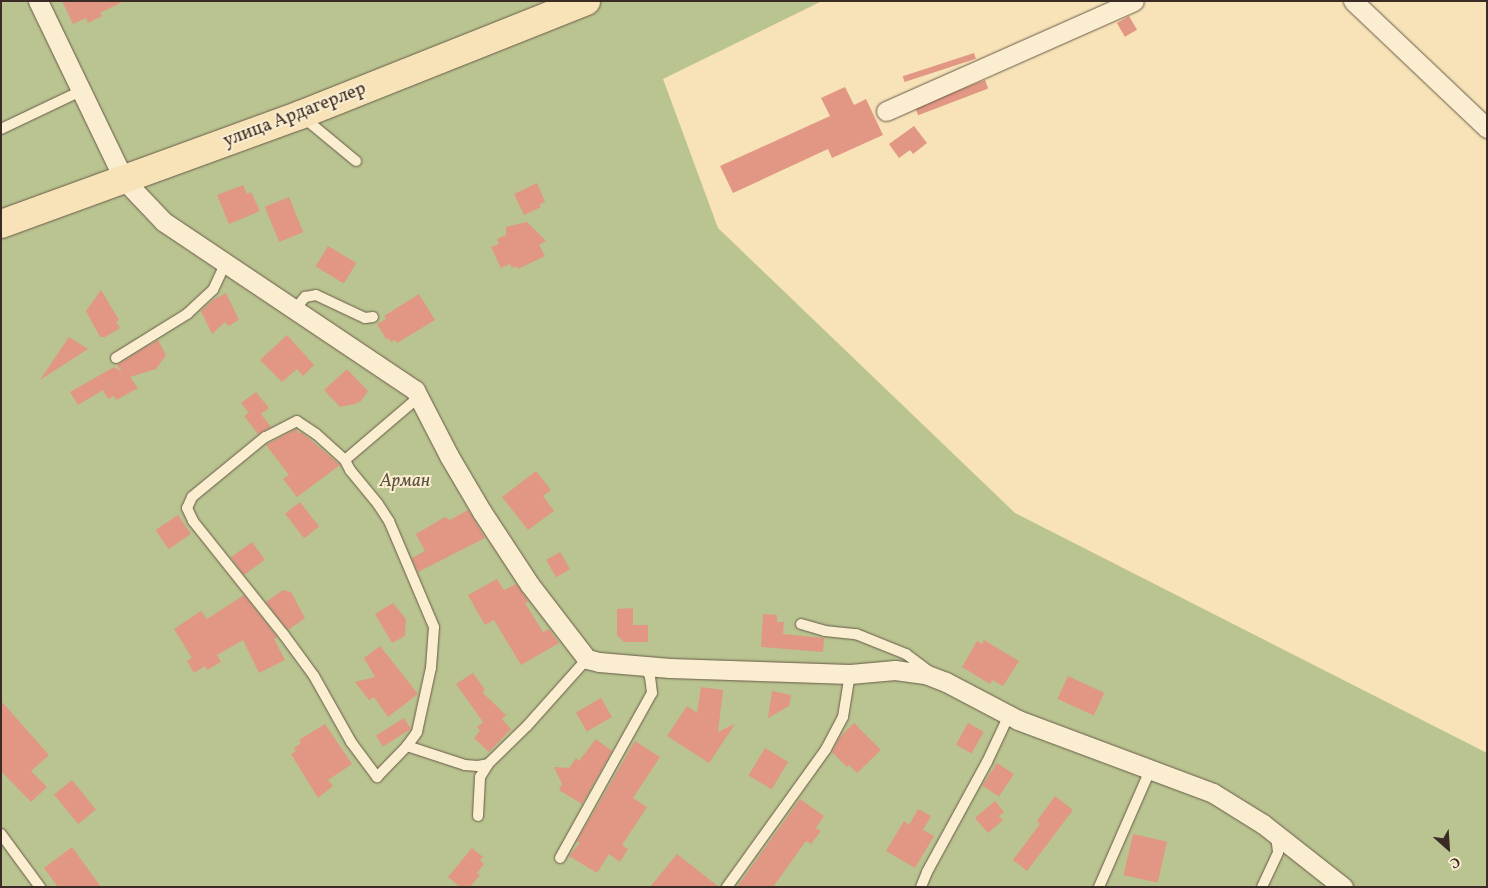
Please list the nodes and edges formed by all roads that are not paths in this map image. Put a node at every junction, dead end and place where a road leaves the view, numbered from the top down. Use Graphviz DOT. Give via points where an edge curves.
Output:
graph roads {
  1 [pos="38,1"];
  2 [pos="586,1"];
  3 [pos="1134,1"];
  4 [pos="1353,1"];
  5 [pos="81,92"];
  6 [pos="886,111"];
  7 [pos="300,115"];
  8 [pos="1487,128"];
  9 [pos="1,129"];
  10 [pos="356,161"];
  11 [pos="124,180"];
  12 [pos="1,224"];
  13 [pos="226,262"];
  14 [pos="295,309"];
  15 [pos="373,317"];
  16 [pos="116,358"];
  17 [pos="420,396"];
  18 [pos="345,460"];
  19 [pos="801,624"];
  20 [pos="587,659"];
  21 [pos="645,666"];
  22 [pos="850,674"];
  23 [pos="936,678"];
  24 [pos="1009,715"];
  25 [pos="408,746"];
  26 [pos="488,764"];
  27 [pos="1150,770"];
  28 [pos="478,816"];
  29 [pos="1,834"];
  30 [pos="1276,834"];
  31 [pos="560,858"];
  32 [pos="40,887"];
  33 [pos="727,887"];
  34 [pos="921,887"];
  35 [pos="1099,887"];
  36 [pos="1262,887"];
  37 [pos="1343,887"];
  1 -- 5 [label="street"];
  2 -- 7 [label="main road, улица Ардагерлер"];
  3 -- 6 [label="street"];
  4 -- 8 [label="street"];
  5 -- 9 [label="lane"];
  5 -- 11 [label="street"];
  7 -- 10 [label="lane"];
  7 -- 11 [label="main road, улица Ардагерлер"];
  11 -- 12 [label="main road, улица Ардагерлер"];
  11 -- 13 [label="street" via="164,222"];
  13 -- 14 [label="street"];
  13 -- 16 [label="lane" via="213,290 186,314"];
  14 -- 15 [label="lane" via="305,297 316,295 365,318"];
  14 -- 17 [label="street"];
  17 -- 18 [label="lane"];
  17 -- 20 [label="street" via="448,456 482,512 563,632"];
  18 -- 25 [label="lane" via="389,521 434,627 422,719"];
  18 -- 25 [label="lane" via="297,421 265,437 192,497 187,508 205,537 314,676 351,742 377,777"];
  19 -- 23 [label="lane" via="825,631 856,634 906,654"];
  20 -- 21 [label="street"];
  20 -- 26 [label="lane"];
  21 -- 22 [label="street"];
  21 -- 31 [label="lane" via="652,693"];
  22 -- 23 [label="street" via="895,670"];
  22 -- 33 [label="lane" via="842,717 826,749"];
  23 -- 24 [label="street"];
  24 -- 27 [label="street"];
  24 -- 34 [label="lane"];
  25 -- 26 [label="lane" via="465,765"];
  26 -- 28 [label="lane" via="480,777"];
  27 -- 30 [label="street" via="1213,793"];
  27 -- 35 [label="lane"];
  29 -- 32 [label="lane"];
  30 -- 36 [label="lane" via="1278,852"];
  30 -- 37 [label="street"];
}
